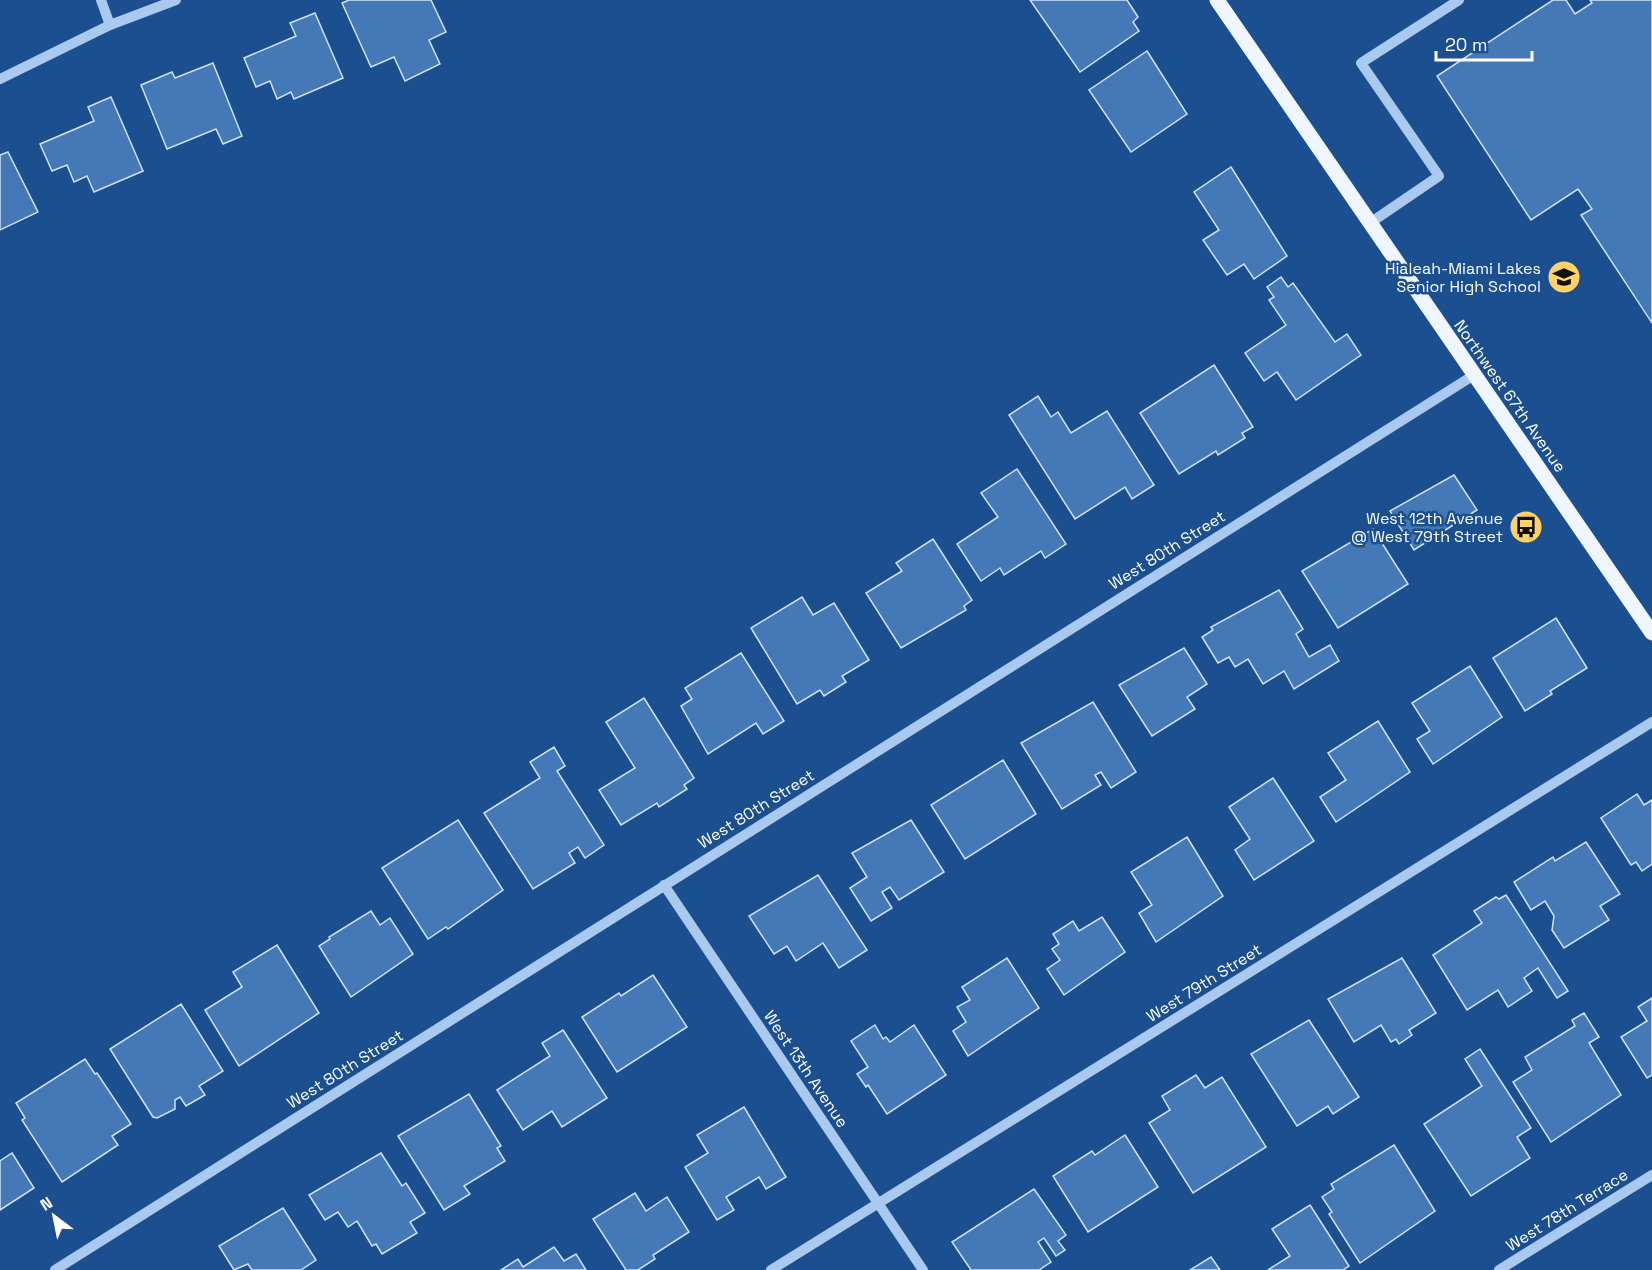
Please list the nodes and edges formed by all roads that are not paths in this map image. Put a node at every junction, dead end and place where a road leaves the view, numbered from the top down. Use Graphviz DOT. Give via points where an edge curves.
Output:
graph roads {
  1 [pos="101,0"];
  2 [pos="176,0"];
  3 [pos="1216,0"];
  4 [pos="1459,0"];
  5 [pos="110,25"];
  6 [pos="0,79"];
  7 [pos="1370,223"];
  8 [pos="1474,375"];
  9 [pos="1652,633"];
  10 [pos="1652,722"];
  11 [pos="664,885"];
  12 [pos="1652,1175"];
  13 [pos="878,1203"];
  14 [pos="55,1270"];
  15 [pos="771,1270"];
  16 [pos="923,1270"];
  17 [pos="1499,1270"];
  1 -- 5 [label="street"];
  2 -- 5 [label="street"];
  3 -- 7 [label="main road, Northwest 67th Avenue"];
  4 -- 7 [label="street" via="1361,63 1439,176"];
  5 -- 6 [label="street"];
  7 -- 8 [label="main road, Northwest 67th Avenue"];
  8 -- 9 [label="main road, Northwest 67th Avenue"];
  8 -- 11 [label="street, West 80th Street"];
  10 -- 13 [label="street, West 79th Street"];
  11 -- 13 [label="street, West 13th Avenue"];
  11 -- 14 [label="street, West 80th Street"];
  12 -- 17 [label="street, West 78th Terrace"];
  13 -- 15 [label="street, West 79th Street"];
  13 -- 16 [label="street, West 13th Avenue"];
}
